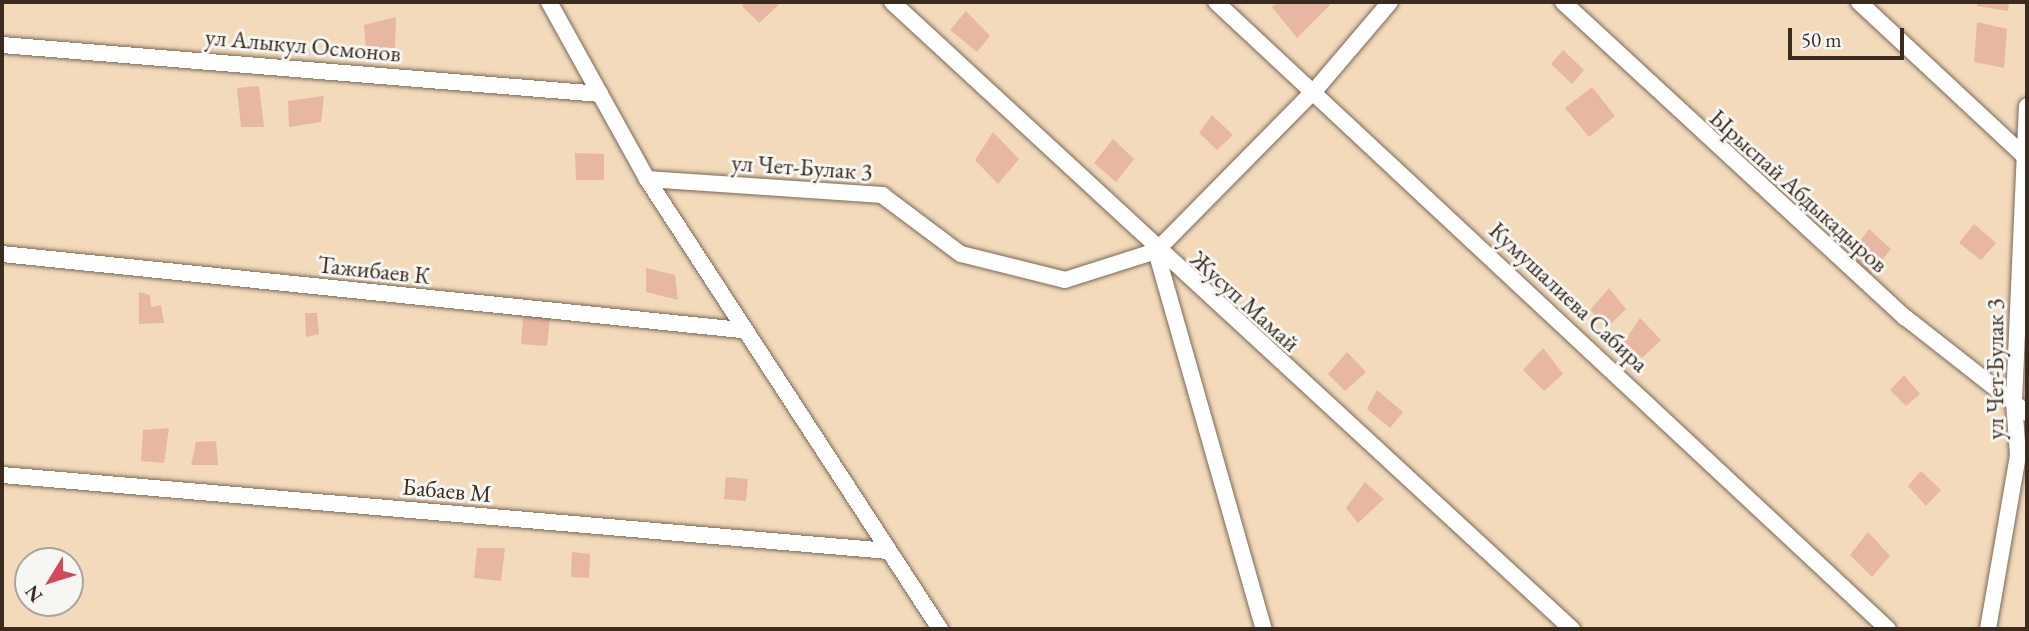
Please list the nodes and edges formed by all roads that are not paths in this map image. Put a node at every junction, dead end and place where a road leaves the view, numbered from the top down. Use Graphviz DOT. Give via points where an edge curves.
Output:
graph roads {
  1 [pos="549,2"];
  2 [pos="892,2"];
  3 [pos="1216,2"];
  4 [pos="1390,2"];
  5 [pos="1563,2"];
  6 [pos="1860,2"];
  7 [pos="2,45"];
  8 [pos="1316,89"];
  9 [pos="600,94"];
  10 [pos="2027,106"];
  11 [pos="2025,152"];
  12 [pos="647,179"];
  13 [pos="1156,251"];
  14 [pos="2,254"];
  15 [pos="741,330"];
  16 [pos="2014,402"];
  17 [pos="2027,413"];
  18 [pos="2,475"];
  19 [pos="888,551"];
  20 [pos="940,629"];
  21 [pos="1264,629"];
  22 [pos="1572,629"];
  23 [pos="1888,629"];
  24 [pos="1988,629"];
  1 -- 9 [label="street"];
  2 -- 13 [label="street, Жусуп Мамай"];
  3 -- 8 [label="street, Кумушалиева Сабира"];
  4 -- 8 [label="street"];
  5 -- 16 [label="street, Ырыспай Абдыкадыров" via="1896,309"];
  6 -- 11 [label="street"];
  7 -- 9 [label="street, ул Алыкул Осмонов"];
  8 -- 13 [label="street"];
  8 -- 23 [label="street, Кумушалиева Сабира"];
  9 -- 12 [label="street"];
  10 -- 11 [label="street, ул Чет-Булак 3"];
  11 -- 16 [label="street, ул Чет-Булак 3"];
  12 -- 13 [label="street, ул Чет-Булак 3" via="882,195 961,254 1065,280"];
  12 -- 15 [label="street"];
  13 -- 21 [label="street"];
  13 -- 22 [label="street, Жусуп Мамай"];
  14 -- 15 [label="street, Тажибаев К"];
  15 -- 19 [label="street"];
  16 -- 17 [label="street, Ырыспай Абдыкадыров"];
  16 -- 24 [label="street, ул Чет-Булак 3" via="2018,455"];
  18 -- 19 [label="street, Бабаев М"];
  19 -- 20 [label="street"];
}
